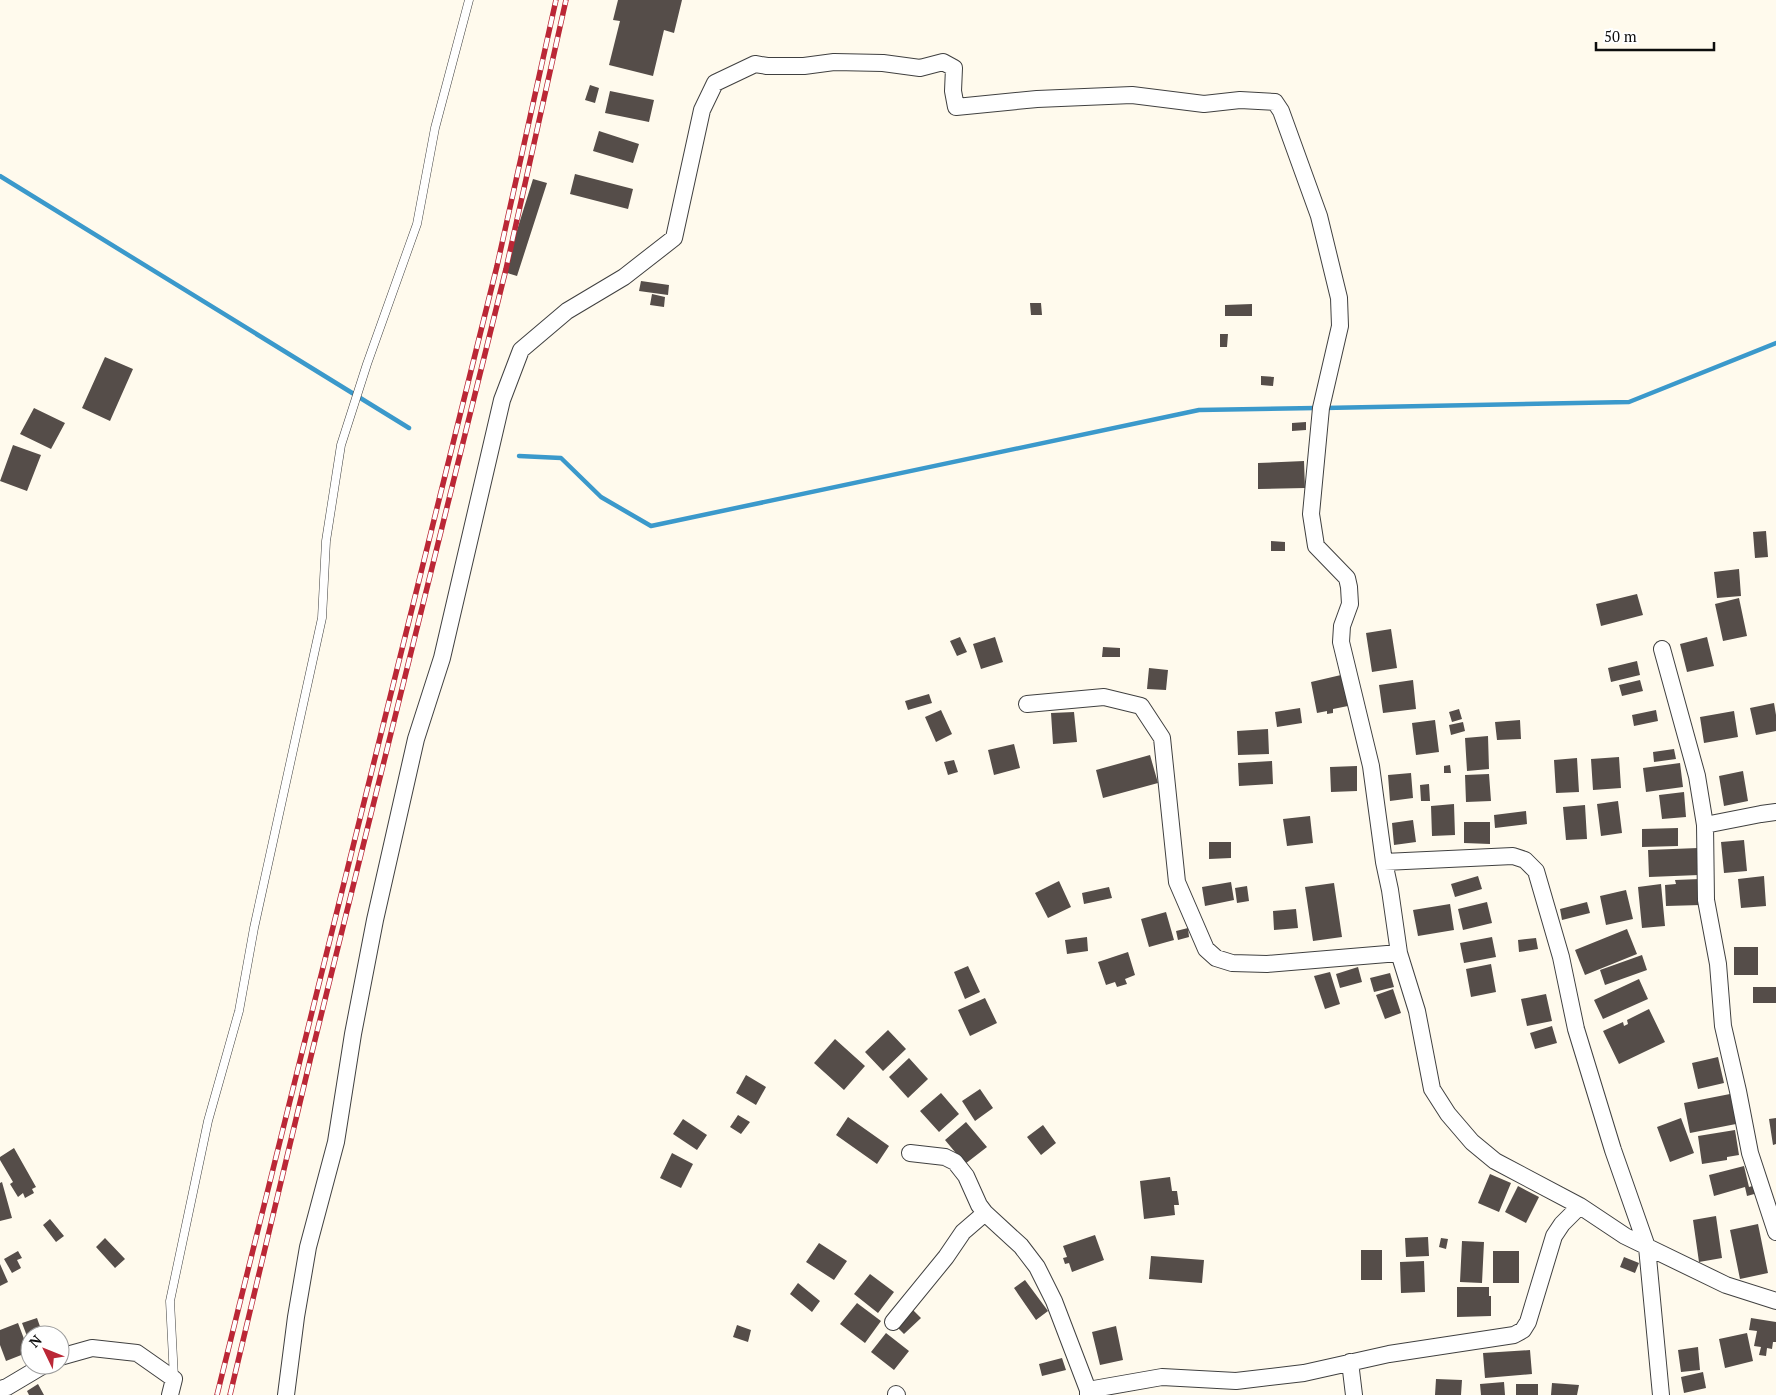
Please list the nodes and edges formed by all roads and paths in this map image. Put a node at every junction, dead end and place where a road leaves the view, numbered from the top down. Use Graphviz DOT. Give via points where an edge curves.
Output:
graph roads {
  1 [pos="469,0"];
  2 [pos="1662,649"];
  3 [pos="1027,704"];
  4 [pos="1776,812"];
  5 [pos="1705,825"];
  6 [pos="1384,862"];
  7 [pos="1399,953"];
  8 [pos="910,1153"];
  9 [pos="1580,1206"];
  10 [pos="985,1213"];
  11 [pos="1776,1232"];
  12 [pos="1647,1247"];
  13 [pos="1776,1301"];
  14 [pos="893,1322"];
  15 [pos="70,1353"];
  16 [pos="1350,1362"];
  17 [pos="27,1375"];
  18 [pos="174,1378"];
  19 [pos="0,1389"];
  20 [pos="1088,1392"];
  21 [pos="170,1395"];
  22 [pos="286,1395"];
  23 [pos="1354,1395"];
  24 [pos="1661,1395"];
  1 -- 18 [label="lane" via="435,128 417,224 341,445 326,541 322,618 254,928 240,1011 208,1121 170,1301"];
  2 -- 5 [label="street" via="1697,776"];
  3 -- 7 [label="street" via="1104,696 1141,706 1162,738 1177,882 1206,949 1216,958 1232,963 1267,964"];
  4 -- 5 [label="street"];
  5 -- 11 [label="street" via="1706,900 1718,964 1723,1026 1750,1153"];
  6 -- 7 [label="street"];
  6 -- 12 [label="street" via="1513,856 1525,860 1536,871 1561,957 1576,1029"];
  6 -- 22 [label="street" via="1371,766 1341,642 1342,626 1350,604 1349,587 1347,578 1316,546 1311,514 1321,408 1340,326 1339,298 1319,216 1275,102 1240,100 1204,104 1132,95 956,107 954,68 943,62 920,68 883,63 755,64 715,83 702,110 674,238 624,277 568,312 521,350 502,400 442,658 416,739 375,920 336,1142 308,1247"];
  7 -- 9 [label="street" via="1417,1012 1432,1089 1448,1114 1472,1142 1495,1161"];
  8 -- 10 [label="street" via="945,1157 955,1162"];
  9 -- 12 [label="street"];
  9 -- 16 [label="street" via="1554,1236 1523,1330 1514,1335"];
  10 -- 14 [label="street" via="963,1232"];
  10 -- 20 [label="street" via="1021,1246 1037,1267 1054,1301"];
  12 -- 13 [label="street" via="1726,1285"];
  12 -- 24 [label="street"];
  15 -- 18 [label="street" via="92,1348 137,1354"];
  16 -- 20 [label="street" via="1304,1373 1236,1381 1162,1377"];
  16 -- 23 [label="street"];
  17 -- 19 [label="street"];
  18 -- 21 [label="street"];
}
